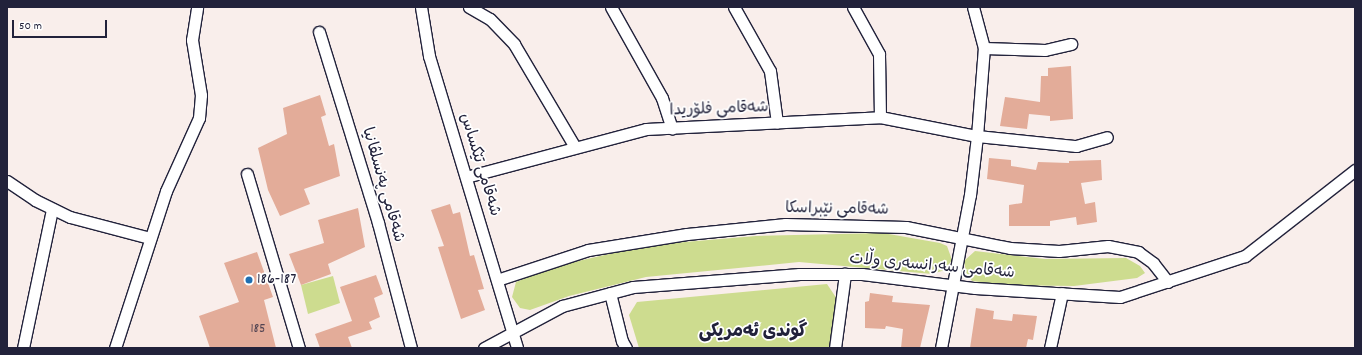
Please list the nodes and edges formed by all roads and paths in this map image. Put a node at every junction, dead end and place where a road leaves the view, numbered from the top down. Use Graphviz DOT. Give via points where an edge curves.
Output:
graph roads {
  1 [pos="197,7"];
  2 [pos="421,7"];
  3 [pos="469,7"];
  4 [pos="612,7"];
  5 [pos="734,7"];
  6 [pos="853,7"];
  7 [pos="973,7"];
  8 [pos="320,32"];
  9 [pos="1071,44"];
  10 [pos="984,48"];
  11 [pos="880,117"];
  12 [pos="777,123"];
  13 [pos="672,128"];
  14 [pos="977,136"];
  15 [pos="1107,138"];
  16 [pos="575,147"];
  17 [pos="1355,170"];
  18 [pos="247,174"];
  19 [pos="466,177"];
  20 [pos="8,184"];
  21 [pos="52,209"];
  22 [pos="150,238"];
  23 [pos="962,238"];
  24 [pos="845,274"];
  25 [pos="497,280"];
  26 [pos="1168,282"];
  27 [pos="954,286"];
  28 [pos="610,293"];
  29 [pos="1062,293"];
  30 [pos="512,331"];
  31 [pos="23,348"];
  32 [pos="115,348"];
  33 [pos="299,348"];
  34 [pos="411,348"];
  35 [pos="484,348"];
  36 [pos="517,348"];
  37 [pos="626,348"];
  38 [pos="835,348"];
  39 [pos="941,348"];
  40 [pos="1050,348"];
  1 -- 22 [label="street" via="192,40 201,95 199,118 170,180"];
  2 -- 19 [label="street, شەقامی تێکساس" via="429,56"];
  3 -- 16 [label="street" via="490,19 514,44"];
  4 -- 13 [label="street" via="662,98"];
  5 -- 12 [label="street" via="770,71"];
  6 -- 11 [label="street" via="879,54"];
  7 -- 10 [label="street"];
  8 -- 34 [label="street, شەقامی پەنسلڤانیا" via="378,223"];
  9 -- 10 [label="street" via="1045,50"];
  10 -- 14 [label="street"];
  11 -- 12 [label="street, شەقامی فلۆریدا"];
  11 -- 14 [label="street, شەقامی فلۆریدا"];
  12 -- 13 [label="street, شەقامی فلۆریدا"];
  13 -- 16 [label="street, شەقامی فلۆریدا" via="646,129"];
  14 -- 15 [label="street, شەقامی فلۆریدا" via="1076,146"];
  14 -- 23 [label="street"];
  16 -- 19 [label="street, شەقامی فلۆریدا"];
  17 -- 26 [label="street, شەقامی سەرانسەری وڵات" via="1245,256"];
  18 -- 33 [label="street"];
  19 -- 25 [label="street, شەقامی تێکساس"];
  20 -- 21 [label="street"];
  21 -- 22 [label="street" via="88,223"];
  21 -- 31 [label="street"];
  22 -- 32 [label="street"];
  23 -- 25 [label="street, شەقامی نێبراسکا" via="906,227 785,224 687,234 588,250"];
  23 -- 26 [label="street, شەقامی نێبراسکا" via="1010,248 1059,251 1108,246 1138,252 1153,263"];
  23 -- 27 [label="street"];
  24 -- 27 [label="street, شەقامی سەرانسەری وڵات"];
  24 -- 28 [label="street, شەقامی سەرانسەری وڵات" via="799,274 633,287"];
  24 -- 38 [label="street"];
  25 -- 30 [label="street, شەقامی تێکساس"];
  26 -- 29 [label="street, شەقامی سەرانسەری وڵات" via="1120,297"];
  27 -- 29 [label="street, شەقامی سەرانسەری وڵات"];
  27 -- 39 [label="street"];
  28 -- 30 [label="street, شەقامی سەرانسەری وڵات" via="562,306"];
  28 -- 37 [label="street"];
  29 -- 40 [label="street"];
  30 -- 35 [label="street, شەقامی سەرانسەری وڵات"];
  30 -- 36 [label="street, شەقامی تێکساس"];
}
